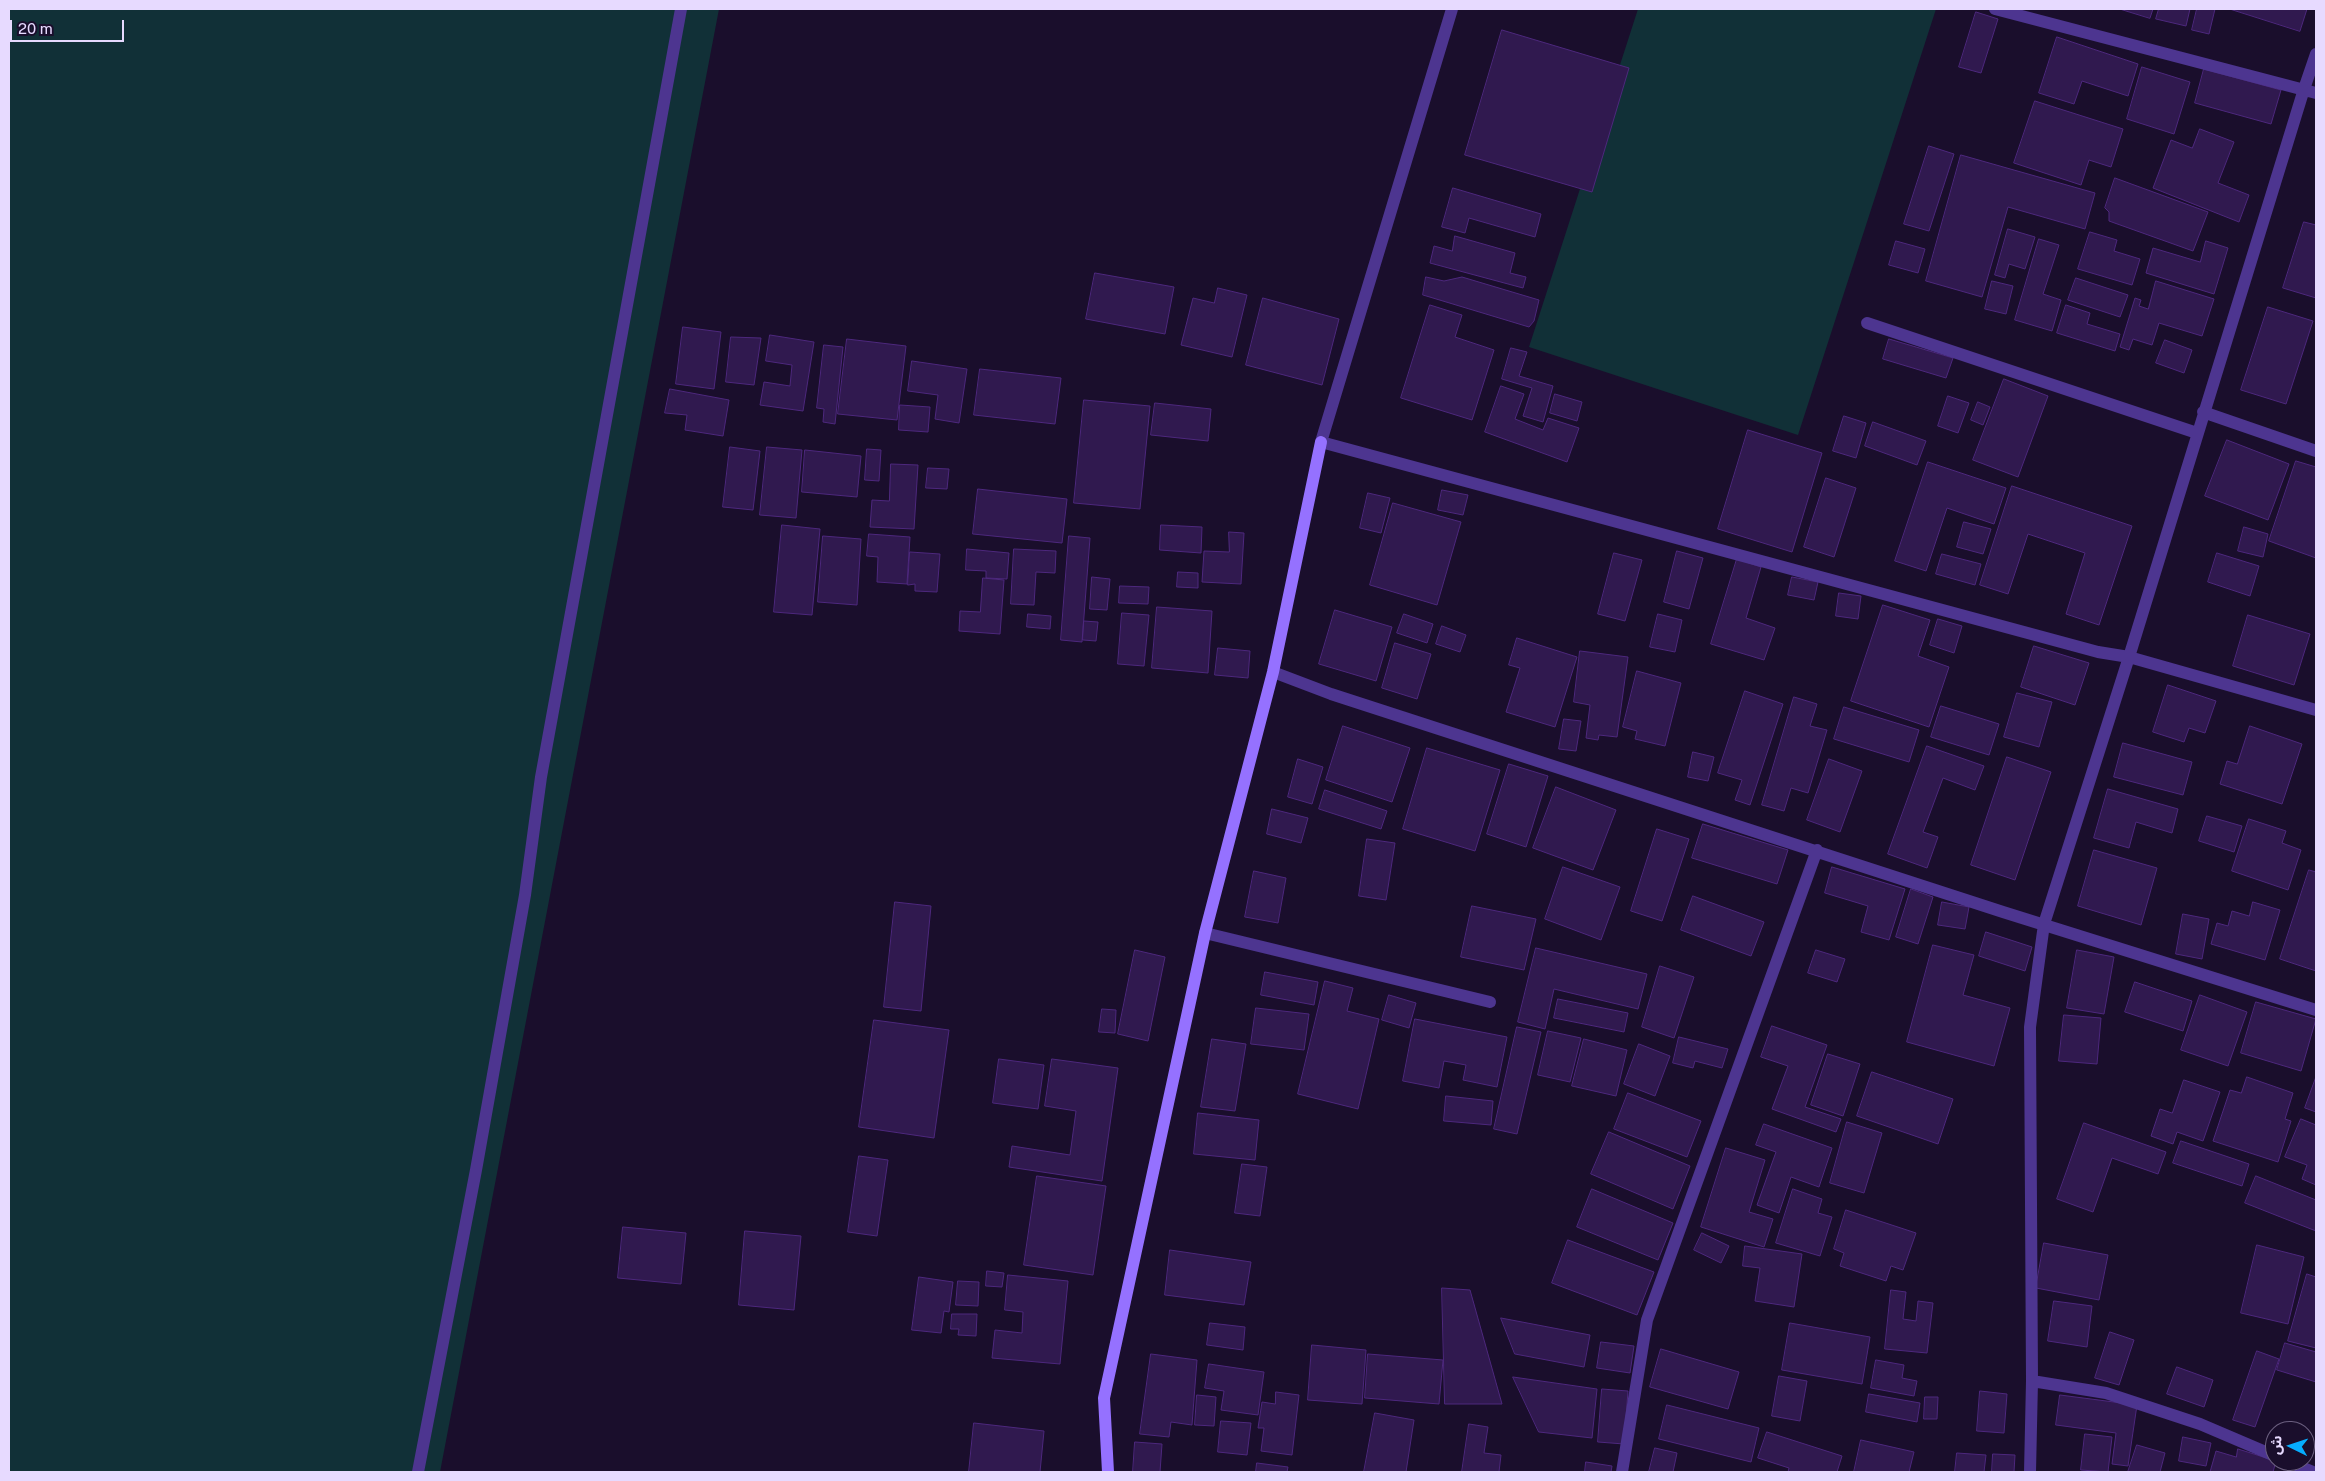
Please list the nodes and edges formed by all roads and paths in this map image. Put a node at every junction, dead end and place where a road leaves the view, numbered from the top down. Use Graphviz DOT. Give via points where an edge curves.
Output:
graph roads {
  1 [pos="680,9"];
  2 [pos="1452,9"];
  3 [pos="1995,9"];
  4 [pos="2316,54"];
  5 [pos="2304,89"];
  6 [pos="2316,93"];
  7 [pos="1867,323"];
  8 [pos="2203,412"];
  9 [pos="2196,433"];
  10 [pos="1321,442"];
  11 [pos="2316,451"];
  12 [pos="2129,656"];
  13 [pos="1273,672"];
  14 [pos="2316,710"];
  15 [pos="1817,850"];
  16 [pos="2044,924"];
  17 [pos="1204,933"];
  18 [pos="1490,1002"];
  19 [pos="2316,1010"];
  20 [pos="2032,1381"];
  21 [pos="2265,1452"];
  22 [pos="418,1472"];
  23 [pos="1108,1472"];
  24 [pos="1622,1472"];
  25 [pos="2030,1472"];
  1 -- 22 [label="street" via="541,777 525,895 476,1170"];
  2 -- 10 [label="street"];
  3 -- 5 [label="street"];
  4 -- 5 [label="street"];
  5 -- 6 [label="street"];
  5 -- 8 [label="street"];
  7 -- 9 [label="street"];
  8 -- 9 [label="street"];
  8 -- 11 [label="street"];
  9 -- 12 [label="street"];
  10 -- 12 [label="street" via="2098,652"];
  10 -- 13 [label="street"];
  12 -- 14 [label="street"];
  12 -- 16 [label="street"];
  13 -- 15 [label="street" via="1331,694"];
  13 -- 17 [label="street"];
  15 -- 16 [label="street"];
  15 -- 24 [label="street" via="1647,1320"];
  16 -- 19 [label="street"];
  16 -- 20 [label="street" via="2030,1027"];
  17 -- 18 [label="street"];
  17 -- 23 [label="street" via="1104,1398"];
  20 -- 21 [label="street" via="2106,1393 2200,1424"];
  20 -- 25 [label="street"];
}
